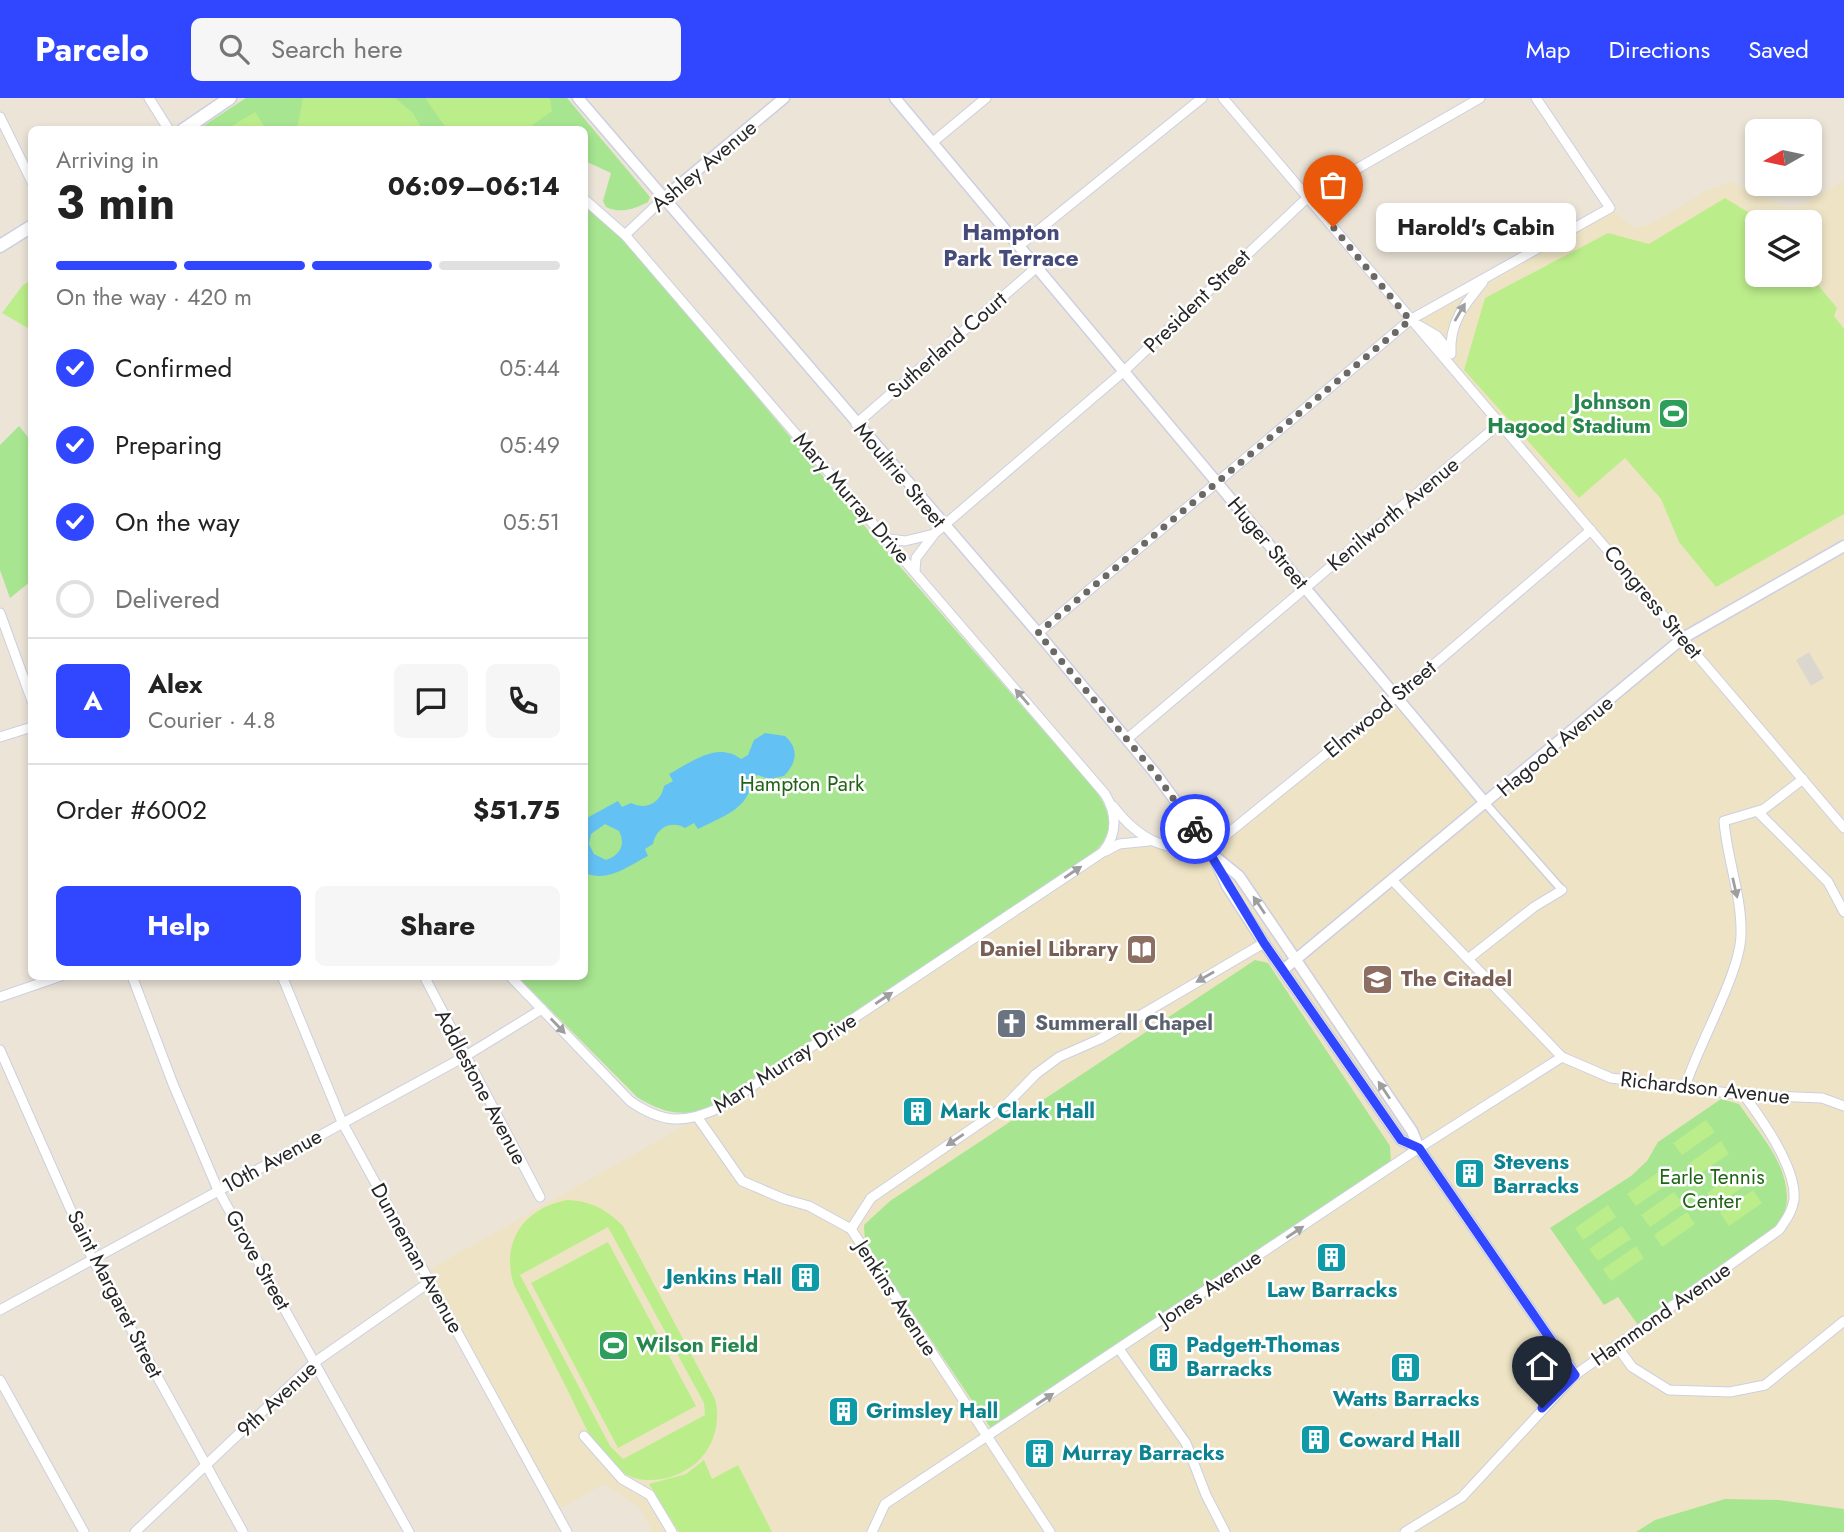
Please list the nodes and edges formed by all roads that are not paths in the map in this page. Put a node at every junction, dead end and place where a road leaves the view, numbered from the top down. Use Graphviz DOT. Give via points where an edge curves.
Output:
graph roads {
  1 [pos="149,98"];
  2 [pos="230,98"];
  3 [pos="578,98"];
  4 [pos="784,98"];
  5 [pos="895,98"];
  6 [pos="986,98"];
  7 [pos="1202,98"];
  8 [pos="1223,98"];
  9 [pos="1480,98"];
  10 [pos="1536,98"];
  11 [pos="0,117"];
  12 [pos="166,126"];
  13 [pos="189,126"];
  14 [pos="933,142"];
  15 [pos="28,174"];
  16 [pos="665,197"];
  17 [pos="1308,197"];
  18 [pos="588,203"];
  19 [pos="28,228"];
  20 [pos="625,235"];
  21 [pos="0,246"];
  22 [pos="1019,246"];
  23 [pos="1037,267"];
  24 [pos="1486,277"];
  25 [pos="1410,320"];
  26 [pos="1451,354"];
  27 [pos="1123,372"];
  28 [pos="1460,378"];
  29 [pos="856,424"];
  30 [pos="1499,424"];
  31 [pos="1216,482"];
  32 [pos="939,529"];
  33 [pos="1591,530"];
  34 [pos="889,539"];
  35 [pos="1844,546"];
  36 [pos="915,571"];
  37 [pos="1305,588"];
  38 [pos="0,613"];
  39 [pos="1038,633"];
  40 [pos="1683,638"];
  41 [pos="28,691"];
  42 [pos="1396,697"];
  43 [pos="28,728"];
  44 [pos="0,737"];
  45 [pos="1126,739"];
  46 [pos="1803,779"];
  47 [pos="1486,804"];
  48 [pos="1112,805"];
  49 [pos="1758,812"];
  50 [pos="1844,828"];
  51 [pos="1154,841"];
  52 [pos="1103,852"];
  53 [pos="1212,853"];
  54 [pos="1392,880"];
  55 [pos="1562,890"];
  56 [pos="1844,912"];
  57 [pos="1264,943"];
  58 [pos="1468,958"];
  59 [pos="1296,960"];
  60 [pos="1283,970"];
  61 [pos="49,980"];
  62 [pos="134,980"];
  63 [pos="284,980"];
  64 [pos="426,980"];
  65 [pos="514,980"];
  66 [pos="0,997"];
  67 [pos="542,1009"];
  68 [pos="0,1051"];
  69 [pos="1562,1056"];
  70 [pos="464,1057"];
  71 [pos="1685,1087"];
  72 [pos="1744,1095"];
  73 [pos="1844,1106"];
  74 [pos="698,1118"];
  75 [pos="342,1122"];
  76 [pos="1419,1148"];
  77 [pos="218,1190"];
  78 [pos="540,1198"];
  79 [pos="851,1230"];
  80 [pos="92,1258"];
  81 [pos="431,1282"];
  82 [pos="0,1310"];
  83 [pos="1844,1321"];
  84 [pos="1616,1345"];
  85 [pos="1119,1349"];
  86 [pos="315,1362"];
  87 [pos="1575,1375"];
  88 [pos="0,1380"];
  89 [pos="584,1436"];
  90 [pos="988,1437"];
  91 [pos="206,1465"];
  92 [pos="84,1532"];
  93 [pos="135,1532"];
  94 [pos="243,1532"];
  95 [pos="409,1532"];
  96 [pos="567,1532"];
  97 [pos="672,1532"];
  98 [pos="872,1532"];
  99 [pos="1050,1532"];
  100 [pos="1225,1532"];
  101 [pos="1405,1532"];
  1 -- 12 [label="street"];
  2 -- 13 [label="main road"];
  3 -- 16 [label="street, Moultrie Street"];
  4 -- 16 [label="street, Ashley Avenue"];
  5 -- 14 [label="street, Huger Street"];
  6 -- 14 [label="street"];
  7 -- 22 [label="street"];
  8 -- 17 [label="street, Congress Street"];
  9 -- 17 [label="street, President Street"];
  10 -- 24 [label="street" via="1610,208"];
  11 -- 15 [label="street"];
  14 -- 22 [label="street, Huger Street"];
  16 -- 20 [label="street, Ashley Avenue"];
  16 -- 29 [label="street, Moultrie Street"];
  17 -- 25 [label="street, Congress Street"];
  17 -- 27 [label="street, President Street"];
  18 -- 20 [label="street, Mary Murray Drive"];
  19 -- 21 [label="main road"];
  20 -- 34 [label="street, Mary Murray Drive"];
  22 -- 23 [label="street, Huger Street"];
  23 -- 27 [label="street, Huger Street"];
  23 -- 29 [label="street, Sutherland Court"];
  24 -- 25 [label="street"];
  26 -- 24 [label="street, one-way" via="1457,316"];
  25 -- 26 [label="street, Congress Street" via="1437,336"];
  25 -- 28 [label="street, Congress Street"];
  25 -- 31 [label="street"];
  26 -- 28 [label="street, Congress Street"];
  27 -- 31 [label="street, Huger Street"];
  27 -- 32 [label="street, President Street"];
  28 -- 30 [label="street, Congress Street"];
  29 -- 32 [label="street, Moultrie Street"];
  30 -- 33 [label="street, Congress Street"];
  30 -- 37 [label="street, Kenilworth Avenue"];
  31 -- 37 [label="street, Huger Street"];
  31 -- 39 [label="street"];
  32 -- 34 [label="street, President Street" via="905,541"];
  32 -- 36 [label="street, President Street" via="916,558"];
  32 -- 39 [label="street, Moultrie Street"];
  33 -- 40 [label="street, Congress Street"];
  33 -- 42 [label="street, Elmwood Street"];
  34 -- 36 [label="street, Mary Murray Drive"];
  35 -- 40 [label="street, Hagood Avenue"];
  48 -- 36 [label="street, Mary Murray Drive, one-way"];
  37 -- 42 [label="street, Huger Street"];
  37 -- 45 [label="street, Kenilworth Avenue"];
  38 -- 41 [label="street"];
  39 -- 45 [label="street, Moultrie Street"];
  40 -- 46 [label="street, Congress Street"];
  40 -- 47 [label="street, Hagood Avenue"];
  42 -- 47 [label="street, Huger Street"];
  42 -- 53 [label="street, Elmwood Street"];
  43 -- 44 [label="street"];
  45 -- 53 [label="street, Moultrie Street"];
  46 -- 49 [label="street"];
  46 -- 50 [label="street, Congress Street"];
  47 -- 54 [label="street, Hagood Avenue"];
  47 -- 55 [label="street, Huger Street"];
  48 -- 51 [label="street, Mary Murray Drive" via="1130,828"];
  48 -- 52 [label="street" via="1116,830"];
  49 -- 56 [label="street" via="1828,882"];
  49 -- 71 [label="street, one-way" via="1724,821 1741,937 1734,967"];
  51 -- 52 [label="street, Mary Murray Drive" via="1137,841"];
  51 -- 53 [label="street" via="1179,850"];
  74 -- 52 [label="street, Mary Murray Drive, one-way"];
  53 -- 57 [label="street, Moultrie Street" via="1227,886"];
  59 -- 53 [label="street, Moultrie Street, one-way" via="1238,876"];
  54 -- 58 [label="street, Richardson Avenue"];
  54 -- 59 [label="street, Hagood Avenue"];
  55 -- 58 [label="street"];
  57 -- 60 [label="street, Moultrie Street"];
  57 -- 79 [label="street, one-way" via="1100,1039 1059,1057 1005,1106 871,1198"];
  58 -- 69 [label="street, Richardson Avenue"];
  59 -- 60 [label="street, Hagood Avenue"];
  76 -- 59 [label="street, Moultrie Street, one-way"];
  60 -- 76 [label="street, Moultrie Street" via="1401,1140"];
  61 -- 66 [label="street"];
  62 -- 77 [label="street, Grove Street"];
  63 -- 75 [label="street, Dunneman Avenue"];
  64 -- 70 [label="street, Addlestone Avenue"];
  65 -- 67 [label="street, Mary Murray Drive"];
  67 -- 70 [label="street, 10th Avenue"];
  67 -- 74 [label="street, Mary Murray Drive, one-way" via="630,1101 651,1115 670,1120"];
  68 -- 80 [label="street, Saint Margaret Street"];
  69 -- 71 [label="street, Richardson Avenue" via="1611,1078"];
  69 -- 76 [label="street, Jones Avenue"];
  70 -- 75 [label="street, 10th Avenue"];
  70 -- 78 [label="street, Addlestone Avenue"];
  71 -- 72 [label="street, Richardson Avenue"];
  72 -- 73 [label="street, Richardson Avenue" via="1822,1098"];
  72 -- 84 [label="street, Hammond Avenue" via="1769,1130 1787,1171 1794,1197 1791,1214 1779,1230"];
  74 -- 79 [label="street, Jenkins Avenue" via="742,1181 809,1206"];
  75 -- 77 [label="street, 10th Avenue"];
  75 -- 81 [label="street, Dunneman Avenue"];
  85 -- 76 [label="street, Jones Avenue, one-way"];
  76 -- 87 [label="street"];
  77 -- 80 [label="street, 10th Avenue"];
  77 -- 86 [label="street, Grove Street"];
  79 -- 90 [label="street, Jenkins Avenue"];
  80 -- 82 [label="street, 10th Avenue"];
  80 -- 91 [label="street, Saint Margaret Street"];
  81 -- 86 [label="street, 9th Avenue"];
  81 -- 96 [label="street, Dunneman Avenue"];
  83 -- 84 [label="street" via="1765,1385 1730,1392 1669,1390 1633,1367"];
  84 -- 87 [label="street, Hammond Avenue"];
  90 -- 85 [label="street, Jones Avenue, one-way"];
  85 -- 100 [label="street" via="1186,1443"];
  86 -- 91 [label="street, 9th Avenue"];
  86 -- 95 [label="street, Grove Street"];
  87 -- 101 [label="street, Hammond Avenue" via="1462,1497"];
  88 -- 92 [label="street"];
  89 -- 97 [label="street" via="622,1479 650,1495"];
  90 -- 98 [label="street, Jones Avenue" via="885,1504"];
  90 -- 99 [label="street, Jenkins Avenue"];
  91 -- 93 [label="street, 9th Avenue"];
  91 -- 94 [label="street, Saint Margaret Street"];
}
